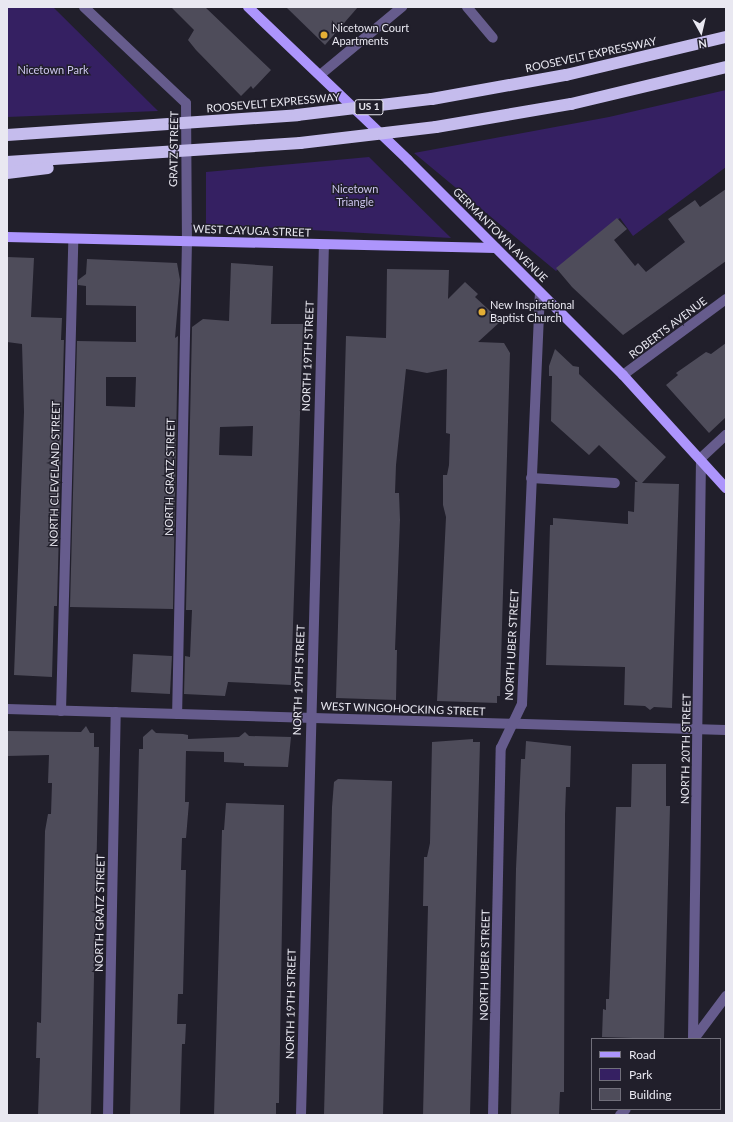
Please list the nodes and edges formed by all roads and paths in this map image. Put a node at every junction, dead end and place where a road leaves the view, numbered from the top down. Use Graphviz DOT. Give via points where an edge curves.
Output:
graph roads {
  1 [pos="84,7"];
  2 [pos="248,7"];
  3 [pos="402,7"];
  4 [pos="467,7"];
  5 [pos="726,37"];
  6 [pos="493,38"];
  7 [pos="726,67"];
  8 [pos="320,75"];
  9 [pos="7,135"];
  10 [pos="162,154"];
  11 [pos="7,162"];
  12 [pos="7,173"];
  13 [pos="7,237"];
  14 [pos="73,239"];
  15 [pos="187,241"];
  16 [pos="324,245"];
  17 [pos="496,248"];
  18 [pos="540,292"];
  19 [pos="726,299"];
  20 [pos="623,375"];
  21 [pos="726,435"];
  22 [pos="701,458"];
  23 [pos="531,478"];
  24 [pos="615,483"];
  25 [pos="726,488"];
  26 [pos="7,709"];
  27 [pos="61,710"];
  28 [pos="116,712"];
  29 [pos="177,714"];
  30 [pos="310,718"];
  31 [pos="512,725"];
  32 [pos="698,728"];
  33 [pos="726,730"];
  34 [pos="726,996"];
  35 [pos="694,1038"];
  36 [pos="695,1038"];
  37 [pos="108,1115"];
  38 [pos="301,1115"];
  39 [pos="493,1115"];
  1 -- 15 [label="street, GRATZ STREET" via="186,103"];
  2 -- 8 [label="main road, GERMANTOWN AVENUE"];
  3 -- 8 [label="street"];
  4 -- 6 [label="street"];
  5 -- 9 [label="highway, ROOSEVELT EXPRESSWAY / US 1" via="566,75 432,99 297,115"];
  7 -- 10 [label="highway" via="572,104 436,127 300,144"];
  8 -- 17 [label="main road, GERMANTOWN AVENUE"];
  10 -- 11 [label="highway"];
  10 -- 12 [label="highway"];
  13 -- 14 [label="main road, WEST CAYUGA STREET"];
  14 -- 15 [label="main road, WEST CAYUGA STREET"];
  14 -- 27 [label="street, NORTH CLEVELAND STREET"];
  15 -- 16 [label="main road, WEST CAYUGA STREET"];
  15 -- 29 [label="street, NORTH GRATZ STREET"];
  16 -- 17 [label="main road, WEST CAYUGA STREET"];
  16 -- 30 [label="street, NORTH 19TH STREET"];
  17 -- 18 [label="main road, GERMANTOWN AVENUE"];
  18 -- 20 [label="main road, GERMANTOWN AVENUE"];
  18 -- 23 [label="street, NORTH UBER STREET"];
  19 -- 20 [label="street, ROBERTS AVENUE"];
  20 -- 22 [label="main road, GERMANTOWN AVENUE"];
  21 -- 22 [label="street"];
  22 -- 25 [label="main road, GERMANTOWN AVENUE"];
  22 -- 32 [label="street, NORTH 20TH STREET"];
  23 -- 24 [label="street"];
  23 -- 31 [label="street, NORTH UBER STREET" via="522,704"];
  26 -- 27 [label="street, WEST WINGOHOCKING STREET"];
  27 -- 28 [label="street, WEST WINGOHOCKING STREET"];
  28 -- 29 [label="street, WEST WINGOHOCKING STREET"];
  28 -- 37 [label="street, NORTH GRATZ STREET"];
  29 -- 30 [label="street, WEST WINGOHOCKING STREET"];
  30 -- 31 [label="street, WEST WINGOHOCKING STREET"];
  30 -- 38 [label="street, NORTH 19TH STREET"];
  31 -- 32 [label="street, WEST WINGOHOCKING STREET"];
  31 -- 39 [label="street, NORTH UBER STREET" via="501,748"];
  32 -- 33 [label="street, WEST WINGOHOCKING STREET"];
  32 -- 35 [label="street, NORTH 20TH STREET"];
  34 -- 36 [label="street"];
}
